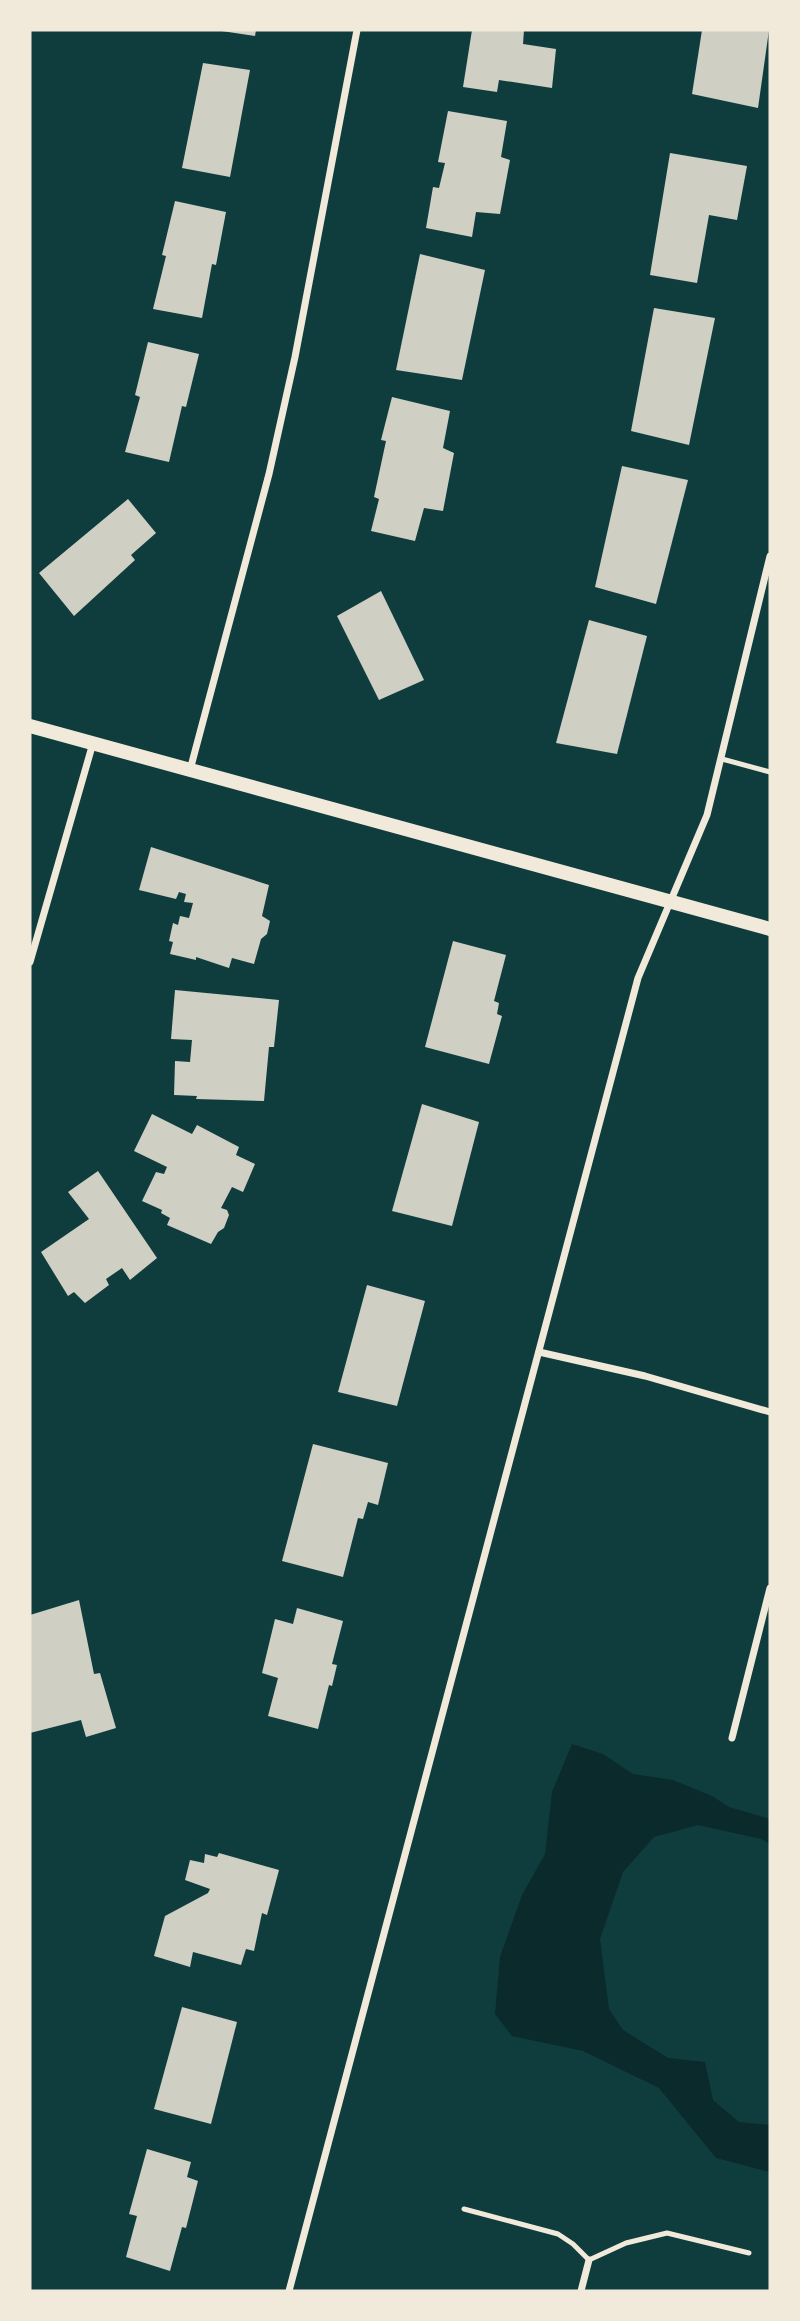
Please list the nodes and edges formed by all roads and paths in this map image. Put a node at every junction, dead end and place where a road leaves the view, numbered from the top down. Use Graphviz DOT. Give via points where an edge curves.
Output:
graph roads {
  1 [pos="357,30"];
  2 [pos="770,556"];
  3 [pos="30,726"];
  4 [pos="93,743"];
  5 [pos="722,759"];
  6 [pos="190,771"];
  7 [pos="770,772"];
  8 [pos="671,903"];
  9 [pos="770,929"];
  10 [pos="30,962"];
  11 [pos="539,1352"];
  12 [pos="770,1412"];
  13 [pos="770,1588"];
  14 [pos="732,1738"];
  15 [pos="464,2209"];
  16 [pos="749,2253"];
  17 [pos="589,2260"];
  18 [pos="289,2291"];
  19 [pos="581,2291"];
  1 -- 6 [label="street" via="269,474"];
  2 -- 5 [label="street"];
  3 -- 4 [label="main road"];
  4 -- 6 [label="main road"];
  4 -- 10 [label="street"];
  5 -- 7 [label="lane"];
  5 -- 8 [label="street" via="707,815"];
  6 -- 8 [label="main road"];
  8 -- 9 [label="main road"];
  8 -- 11 [label="street" via="638,978"];
  11 -- 12 [label="street"];
  11 -- 18 [label="street"];
  13 -- 14 [label="street"];
  15 -- 17 [label="lane" via="558,2234"];
  16 -- 17 [label="lane" via="667,2233 626,2243"];
  17 -- 19 [label="street"];
}
